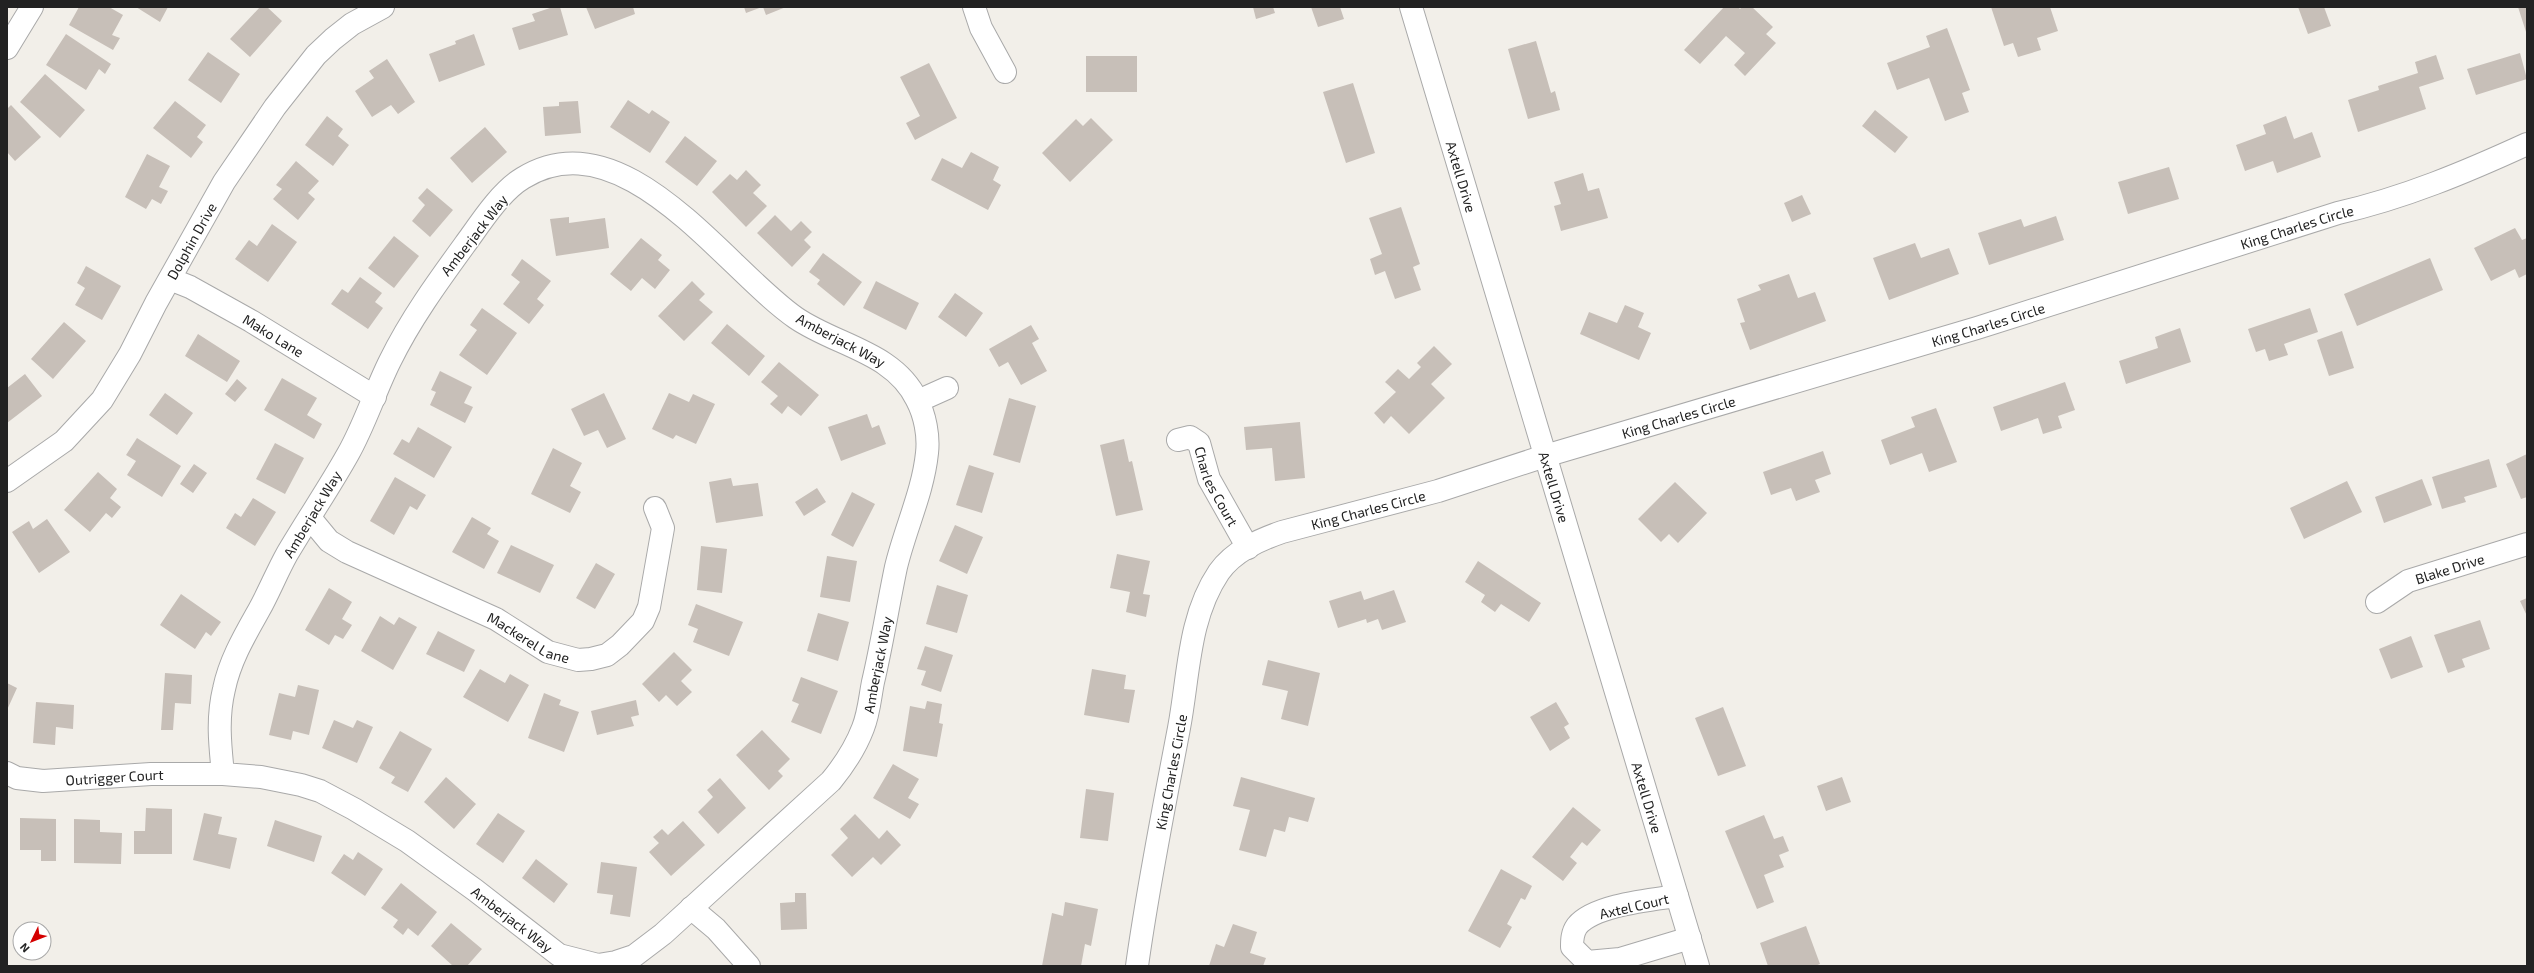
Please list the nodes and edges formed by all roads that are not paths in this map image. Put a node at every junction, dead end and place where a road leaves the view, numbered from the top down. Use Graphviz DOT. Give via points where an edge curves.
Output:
graph roads {
  1 [pos="32,7"];
  2 [pos="383,7"];
  3 [pos="974,7"];
  4 [pos="1411,7"];
  5 [pos="7,48"];
  6 [pos="1005,72"];
  7 [pos="2527,144"];
  8 [pos="170,279"];
  9 [pos="947,388"];
  10 [pos="375,397"];
  11 [pos="918,401"];
  12 [pos="1178,440"];
  13 [pos="1546,456"];
  14 [pos="7,481"];
  15 [pos="655,508"];
  16 [pos="310,518"];
  17 [pos="2527,544"];
  18 [pos="1248,548"];
  19 [pos="2377,602"];
  20 [pos="7,773"];
  21 [pos="223,774"];
  22 [pos="1678,896"];
  23 [pos="691,908"];
  24 [pos="1690,938"];
  25 [pos="749,966"];
  26 [pos="1138,966"];
  27 [pos="1698,966"];
  1 -- 5 [label="street"];
  2 -- 8 [label="street, Dolphin Drive" via="352,24 316,54 275,107 224,182"];
  3 -- 6 [label="street" via="981,28"];
  4 -- 13 [label="street, Axtell Drive"];
  7 -- 13 [label="street, King Charles Circle" via="2453,178 2370,206 2338,213 1977,328"];
  8 -- 10 [label="street, Mako Lane" via="190,287 251,321"];
  8 -- 14 [label="street, Dolphin Drive" via="102,400 64,441"];
  9 -- 11 [label="street"];
  10 -- 11 [label="street, Amberjack Way" via="389,363 419,310 491,210 521,179 557,165 577,162 612,170 649,191 794,316 811,328 882,360 908,385"];
  10 -- 16 [label="street, Amberjack Way" via="359,434"];
  11 -- 23 [label="street, Amberjack Way" via="924,417 927,452 920,489 893,581 868,713 850,757 830,781"];
  12 -- 18 [label="street, Charles Court" via="1190,437 1199,443 1209,479"];
  13 -- 18 [label="street, King Charles Circle" via="1438,491 1282,532"];
  13 -- 22 [label="street, Axtell Drive"];
  15 -- 16 [label="street, Mackerel Lane" via="663,528 656,576 643,621 607,655 578,660 548,652 496,619 347,552 329,541"];
  16 -- 21 [label="street, Amberjack Way" via="289,551 236,654 224,686 219,732"];
  17 -- 19 [label="street, Blake Drive" via="2408,581"];
  18 -- 26 [label="street, King Charles Circle" via="1232,557 1219,572 1199,610 1158,832"];
  20 -- 21 [label="street, Outrigger Court" via="17,778 43,781 151,774"];
  21 -- 23 [label="street, Amberjack Way" via="261,777 301,785 320,791 354,809 407,841 476,890 559,955 578,962 598,965 634,956"];
  22 -- 24 [label="street, Axtell Drive"];
  22 -- 24 [label="street, Axtel Court" via="1594,914 1577,926 1572,936 1572,947 1587,962 1620,959"];
  23 -- 25 [label="street" via="716,929"];
  24 -- 27 [label="street, Axtell Drive"];
}
